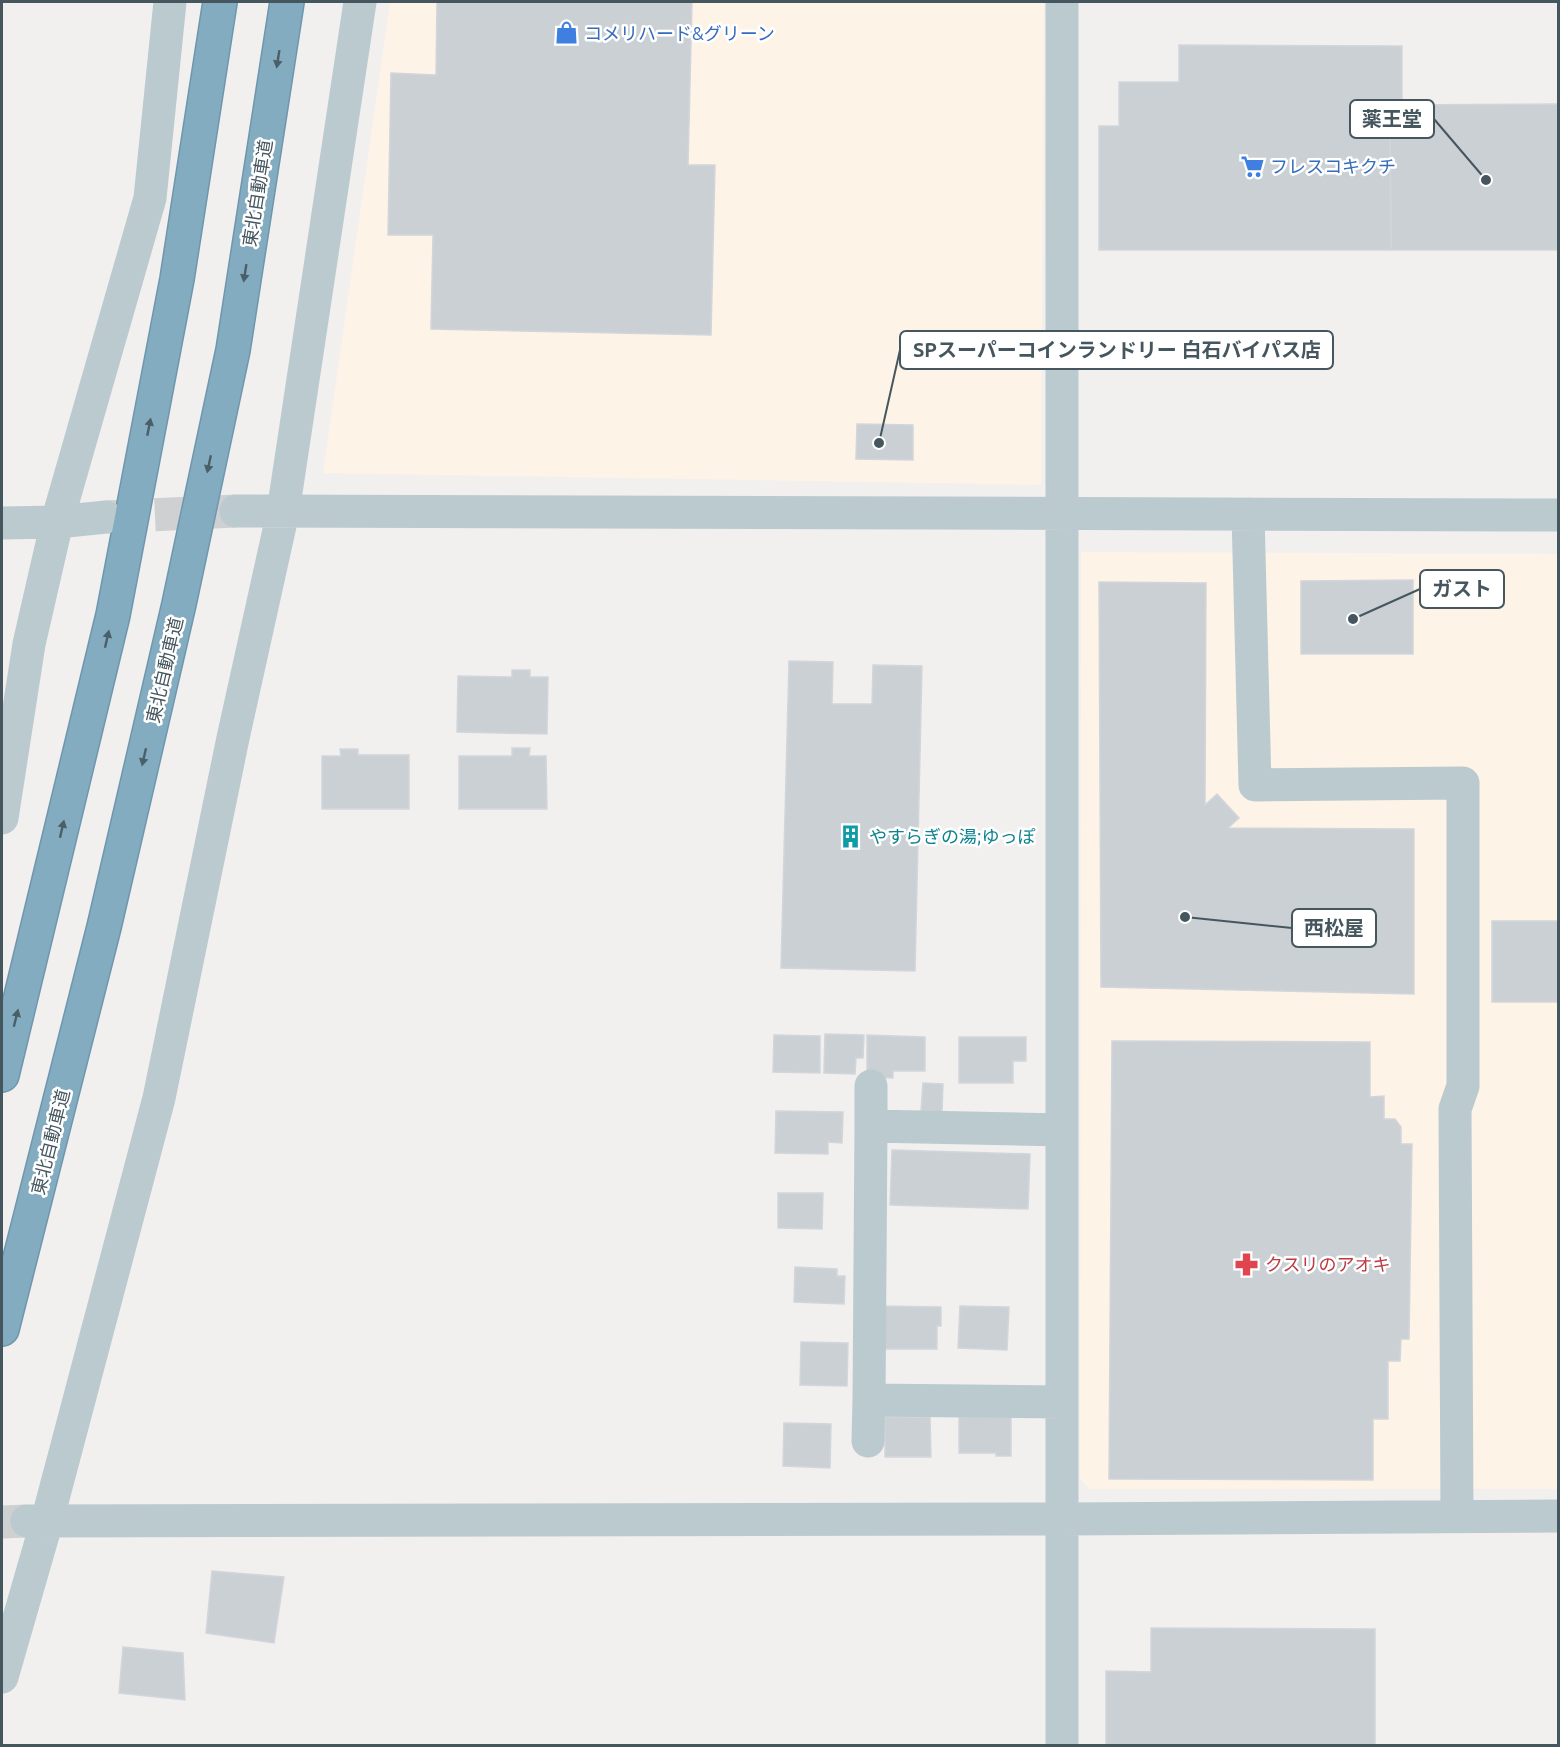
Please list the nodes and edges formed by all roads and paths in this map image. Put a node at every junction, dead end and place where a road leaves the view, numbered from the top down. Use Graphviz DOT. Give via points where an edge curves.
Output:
graph roads {
  1 [pos="170,2"];
  2 [pos="220,2"];
  3 [pos="287,2"];
  4 [pos="360,2"];
  5 [pos="1062,2"];
  6 [pos="236,511"];
  7 [pos="283,512"];
  8 [pos="1061,514"];
  9 [pos="1248,514"];
  10 [pos="1558,515"];
  11 [pos="106,517"];
  12 [pos="57,522"];
  13 [pos="2,523"];
  14 [pos="2,818"];
  15 [pos="2,1075"];
  16 [pos="871,1086"];
  17 [pos="871,1125"];
  18 [pos="1062,1130"];
  19 [pos="2,1329"];
  20 [pos="869,1400"];
  21 [pos="1062,1402"];
  22 [pos="868,1441"];
  23 [pos="1457,1516"];
  24 [pos="1558,1516"];
  25 [pos="1062,1519"];
  26 [pos="37,1521"];
  27 [pos="2,1677"];
  28 [pos="1062,1746"];
  1 -- 12 [label="street" via="150,198"];
  15 -- 2 [label="highway, one-way" via="113,615 177,279"];
  3 -- 19 [label="highway, 東北自動車道, one-way" via="233,350 179,604 105,927"];
  4 -- 7 [label="street"];
  5 -- 8 [label="street"];
  6 -- 7 [label="street"];
  7 -- 8 [label="street"];
  7 -- 26 [label="street" via="159,1098"];
  8 -- 9 [label="street"];
  8 -- 18 [label="street"];
  9 -- 10 [label="street"];
  9 -- 23 [label="street" via="1255,785 1463,783 1464,1086 1455,1109"];
  11 -- 12 [label="street"];
  12 -- 13 [label="street"];
  12 -- 14 [label="street" via="29,644"];
  16 -- 17 [label="street"];
  17 -- 18 [label="street"];
  17 -- 20 [label="street"];
  18 -- 21 [label="street"];
  20 -- 21 [label="street"];
  20 -- 22 [label="street"];
  21 -- 25 [label="street"];
  23 -- 24 [label="street"];
  23 -- 25 [label="street"];
  25 -- 26 [label="street"];
  25 -- 28 [label="street"];
  26 -- 27 [label="street"];
}
